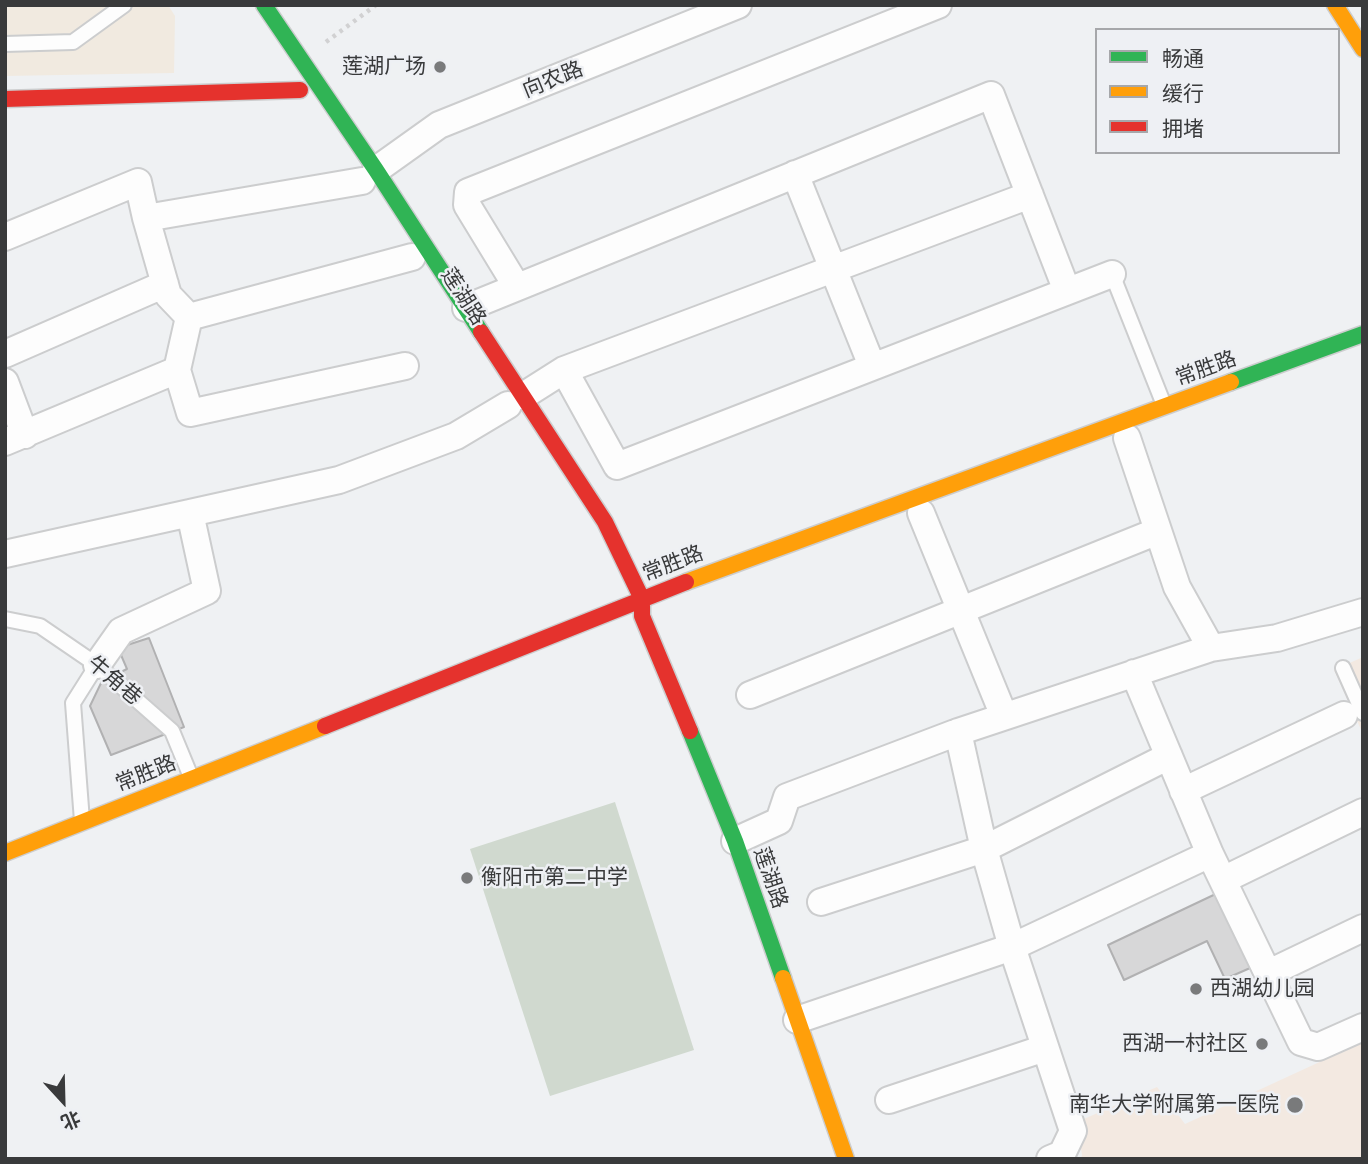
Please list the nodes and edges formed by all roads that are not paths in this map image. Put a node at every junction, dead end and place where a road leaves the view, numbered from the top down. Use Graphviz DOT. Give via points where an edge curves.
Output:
graph roads {
  1 [pos="124,5"];
  2 [pos="264,5"];
  3 [pos="738,5"];
  4 [pos="938,5"];
  5 [pos="1335,5"];
  6 [pos="5,44"];
  7 [pos="1363,49"];
  8 [pos="285,69"];
  9 [pos="5,99"];
  10 [pos="794,174"];
  11 [pos="365,178"];
  12 [pos="1030,195"];
  13 [pos="146,218"];
  14 [pos="5,237"];
  15 [pos="412,257"];
  16 [pos="833,269"];
  17 [pos="1112,274"];
  18 [pos="165,284"];
  19 [pos="517,288"];
  20 [pos="1066,291"];
  21 [pos="467,308"];
  22 [pos="190,317"];
  23 [pos="1363,334"];
  24 [pos="5,354"];
  25 [pos="405,366"];
  26 [pos="872,366"];
  27 [pos="177,370"];
  28 [pos="564,370"];
  29 [pos="5,382"];
  30 [pos="512,403"];
  31 [pos="1164,407"];
  32 [pos="15,438"];
  33 [pos="1127,438"];
  34 [pos="190,513"];
  35 [pos="914,516"];
  36 [pos="1158,531"];
  37 [pos="5,554"];
  38 [pos="603,556"];
  39 [pos="635,602"];
  40 [pos="960,610"];
  41 [pos="1363,612"];
  42 [pos="642,616"];
  43 [pos="5,619"];
  44 [pos="1211,648"];
  45 [pos="97,665"];
  46 [pos="1343,668"];
  47 [pos="1134,673"];
  48 [pos="750,695"];
  49 [pos="1353,714"];
  50 [pos="1004,716"];
  51 [pos="958,732"];
  52 [pos="1169,757"];
  53 [pos="191,779"];
  54 [pos="1183,791"];
  55 [pos="1363,812"];
  56 [pos="82,822"];
  57 [pos="735,841"];
  58 [pos="984,849"];
  59 [pos="5,853"];
  60 [pos="1210,854"];
  61 [pos="5,869"];
  62 [pos="1223,880"];
  63 [pos="821,902"];
  64 [pos="1363,928"];
  65 [pos="1012,947"];
  66 [pos="1269,973"];
  67 [pos="797,1020"];
  68 [pos="1363,1027"];
  69 [pos="1045,1048"];
  70 [pos="889,1100"];
  71 [pos="846,1159"];
  72 [pos="1049,1159"];
  1 -- 6 [label="lane" via="73,42"];
  2 -- 11 [label="street, 莲湖路" via="301,60"];
  3 -- 11 [label="street, 向农路" via="439,125"];
  4 -- 19 [label="street" via="468,192 467,205"];
  5 -- 7 [label="street"];
  8 -- 9 [label="street" via="304,96"];
  10 -- 12 [label="street" via="991,94"];
  10 -- 16 [label="street"];
  10 -- 19 [label="street"];
  11 -- 13 [label="street"];
  11 -- 21 [label="street, 莲湖路"];
  12 -- 16 [label="street"];
  12 -- 20 [label="street"];
  13 -- 14 [label="street" via="138,182"];
  13 -- 18 [label="street"];
  15 -- 22 [label="street"];
  16 -- 26 [label="street"];
  16 -- 28 [label="street"];
  17 -- 20 [label="street"];
  17 -- 31 [label="lane"];
  18 -- 22 [label="street" via="168,295"];
  18 -- 24 [label="street"];
  19 -- 21 [label="street"];
  20 -- 26 [label="street"];
  21 -- 30 [label="street, 莲湖路"];
  22 -- 27 [label="street"];
  23 -- 31 [label="street, 常胜路"];
  25 -- 27 [label="street" via="190,413"];
  26 -- 28 [label="street" via="617,466"];
  27 -- 32 [label="street"];
  28 -- 30 [label="street"];
  29 -- 32 [label="street"];
  30 -- 34 [label="street" via="456,436 340,480"];
  30 -- 39 [label="street, 莲湖路" via="605,522"];
  31 -- 39 [label="street, 常胜路"];
  33 -- 36 [label="street"];
  34 -- 37 [label="street"];
  34 -- 45 [label="street" via="207,591 121,631"];
  35 -- 40 [label="street"];
  35 -- 42 [label="street, 常胜路"];
  36 -- 40 [label="street"];
  36 -- 44 [label="street" via="1177,587"];
  38 -- 39 [label="street, 莲湖路"];
  39 -- 42 [label="street, 莲湖路"];
  39 -- 53 [label="street, 常胜路"];
  40 -- 48 [label="street"];
  40 -- 50 [label="street"];
  41 -- 44 [label="street" via="1277,638"];
  42 -- 57 [label="street, 莲湖路"];
  42 -- 61 [label="street, 常胜路"];
  43 -- 45 [label="lane, 牛角巷" via="40,626"];
  44 -- 47 [label="street"];
  45 -- 53 [label="lane, 牛角巷" via="172,731"];
  45 -- 56 [label="lane" via="73,703"];
  46 -- 49 [label="lane"];
  47 -- 50 [label="street"];
  47 -- 52 [label="street"];
  49 -- 54 [label="street"];
  50 -- 51 [label="street"];
  51 -- 57 [label="street" via="787,797 779,821"];
  51 -- 58 [label="street"];
  52 -- 54 [label="street"];
  52 -- 58 [label="street"];
  53 -- 56 [label="street, 常胜路"];
  54 -- 60 [label="street"];
  55 -- 62 [label="street"];
  56 -- 59 [label="street, 常胜路"];
  57 -- 67 [label="street, 莲湖路"];
  58 -- 63 [label="street"];
  58 -- 65 [label="street"];
  60 -- 62 [label="street"];
  60 -- 65 [label="street"];
  62 -- 66 [label="street"];
  64 -- 66 [label="street"];
  65 -- 67 [label="street"];
  65 -- 69 [label="street"];
  66 -- 68 [label="street" via="1301,1042 1318,1047"];
  67 -- 71 [label="street, 莲湖路"];
  69 -- 70 [label="street"];
  69 -- 72 [label="street" via="1073,1131 1062,1154"];
}
